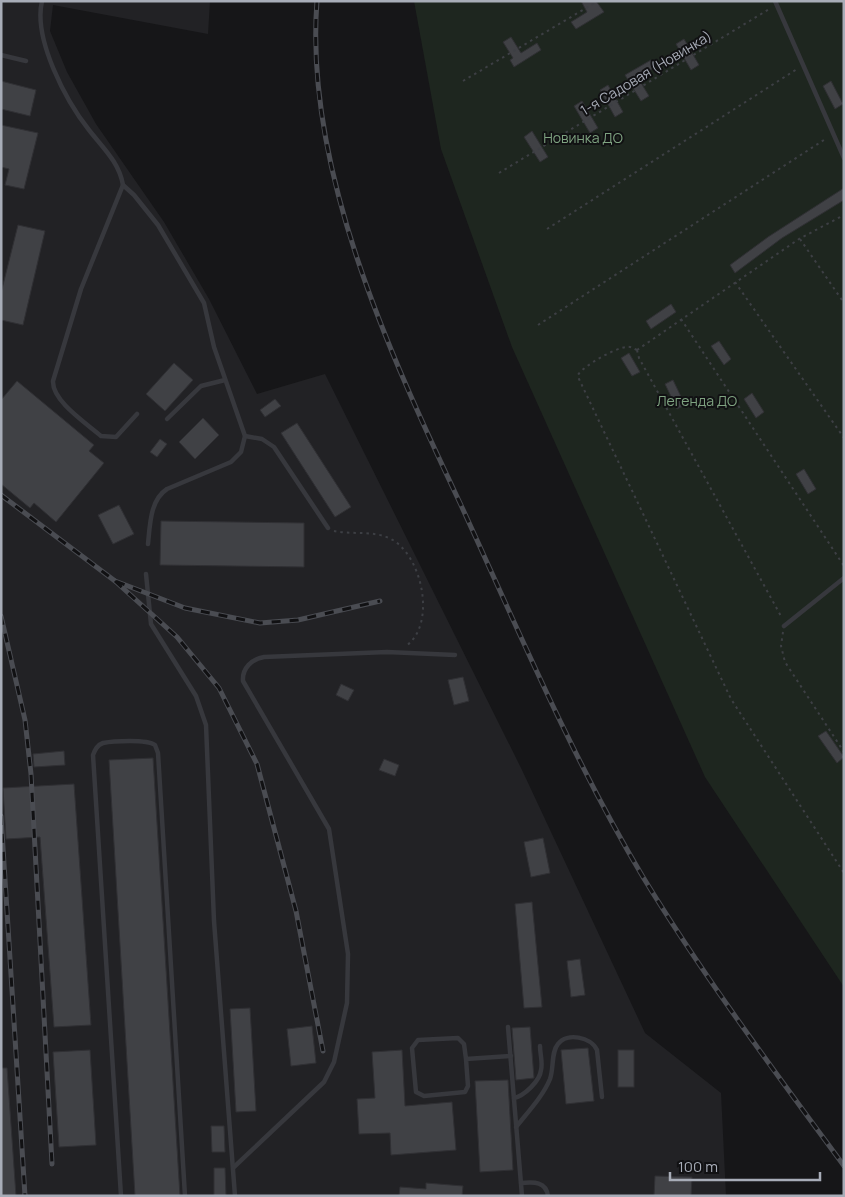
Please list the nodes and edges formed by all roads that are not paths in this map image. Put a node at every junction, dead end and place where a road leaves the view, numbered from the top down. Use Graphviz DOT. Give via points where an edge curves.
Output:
graph roads {
  1 [pos="42,1"];
  2 [pos="776,3"];
  3 [pos="1,55"];
  4 [pos="26,61"];
  5 [pos="844,158"];
  6 [pos="123,185"];
  7 [pos="226,380"];
  8 [pos="137,414"];
  9 [pos="167,419"];
  10 [pos="245,436"];
  11 [pos="328,528"];
  12 [pos="148,544"];
  13 [pos="146,574"];
  14 [pos="844,578"];
  15 [pos="784,626"];
  16 [pos="455,655"];
  17 [pos="508,1028"];
  18 [pos="540,1046"];
  19 [pos="511,1056"];
  20 [pos="466,1059"];
  21 [pos="602,1097"];
  22 [pos="514,1098"];
  23 [pos="516,1127"];
  24 [pos="234,1167"];
  25 [pos="521,1183"];
  26 [pos="121,1196"];
  27 [pos="185,1196"];
  28 [pos="235,1196"];
  29 [pos="522,1196"];
  30 [pos="548,1196"];
  1 -- 6 [label="lane" via="39,12 41,32 57,76 78,114 109,153 122,176"];
  2 -- 5 [label="lane"];
  3 -- 4 [label="lane"];
  6 -- 7 [label="lane" via="158,225 204,303"];
  6 -- 8 [label="lane" via="81,289 53,386 58,398 106,438 116,437"];
  7 -- 9 [label="lane" via="201,386"];
  7 -- 10 [label="lane"];
  10 -- 11 [label="lane" via="262,439 274,447"];
  10 -- 12 [label="lane" via="241,452 231,462 160,494"];
  13 -- 24 [label="lane" via="151,624 196,696 206,725 214,922"];
  14 -- 15 [label="lane"];
  16 -- 24 [label="lane" via="387,652 258,658 242,675 328,829 348,954 347,1003 334,1062 324,1082"];
  17 -- 19 [label="lane"];
  18 -- 22 [label="lane" via="540,1075 522,1095"];
  19 -- 20 [label="lane"];
  19 -- 22 [label="lane"];
  20 -- 20 [label="lane" via="468,1086 465,1092 424,1096 416,1092 412,1048 415,1042 458,1038 464,1044"];
  21 -- 23 [label="lane" via="594,1043 583,1038 563,1040 556,1047 549,1081"];
  22 -- 23 [label="lane"];
  23 -- 25 [label="lane"];
  24 -- 28 [label="lane"];
  25 -- 29 [label="lane"];
  25 -- 30 [label="lane" via="536,1182 546,1188"];
  26 -- 27 [label="lane" via="94,756 103,743 147,741 155,745 158,753"];
}
